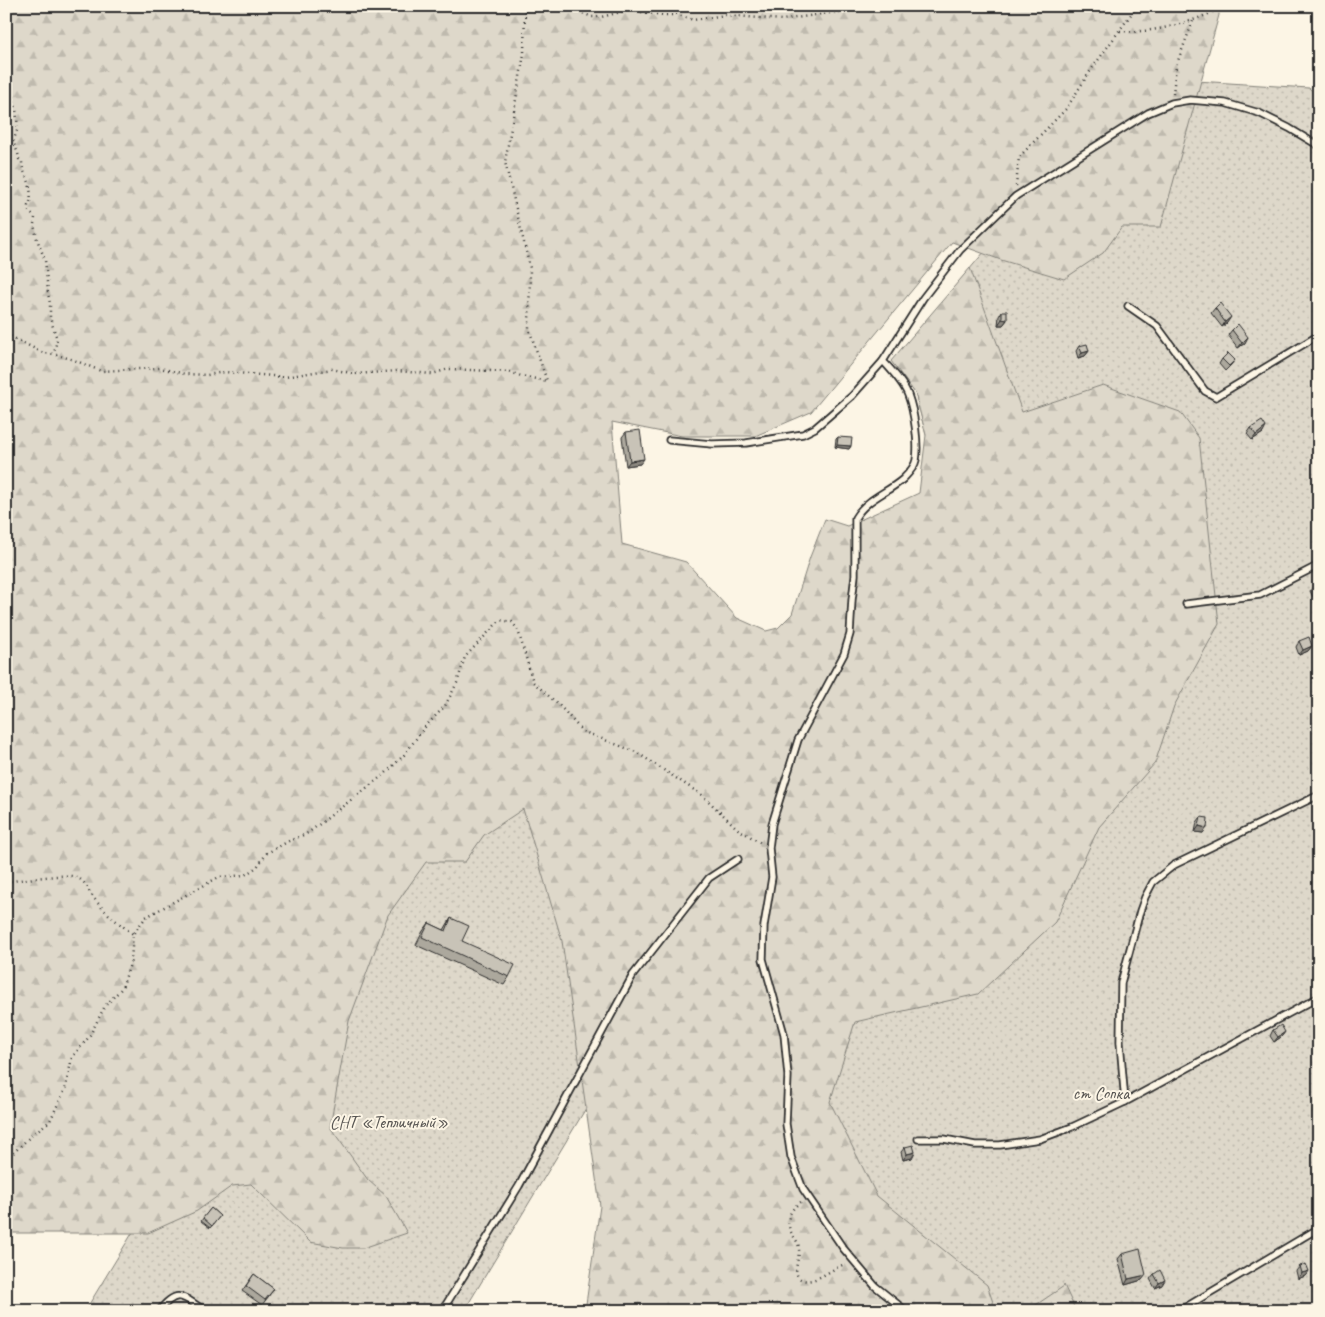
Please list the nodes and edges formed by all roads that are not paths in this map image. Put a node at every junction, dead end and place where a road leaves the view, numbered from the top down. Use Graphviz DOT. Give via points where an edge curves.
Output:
graph roads {
  1 [pos="1319,146"];
  2 [pos="1128,306"];
  3 [pos="1319,335"];
  4 [pos="884,361"];
  5 [pos="669,440"];
  6 [pos="1319,565"];
  7 [pos="1186,604"];
  8 [pos="1319,795"];
  9 [pos="738,859"];
  10 [pos="1319,997"];
  11 [pos="1125,1102"];
  12 [pos="918,1139"];
  13 [pos="1319,1228"];
  14 [pos="159,1311"];
  15 [pos="205,1311"];
  16 [pos="442,1311"];
  17 [pos="906,1311"];
  18 [pos="1179,1311"];
  1 -- 4 [label="lane" via="1259,113 1225,103 1200,100 1172,103 1148,113 1016,196 960,250 923,298"];
  2 -- 3 [label="lane" via="1157,326 1205,391 1216,397"];
  4 -- 5 [label="lane" via="840,408 803,434 746,443"];
  4 -- 17 [label="lane" via="908,395 916,438 916,462 903,479 869,502 855,518 850,634 844,654 798,740 772,824 769,848 772,877 764,926 763,959 784,1034 788,1076 786,1124 792,1157 807,1196 842,1248 875,1286"];
  6 -- 7 [label="lane" via="1260,595"];
  8 -- 11 [label="lane" via="1174,865 1153,882 1140,911 1121,983 1120,1042"];
  9 -- 16 [label="lane" via="709,878 633,975 519,1186"];
  10 -- 11 [label="lane"];
  11 -- 12 [label="lane" via="1040,1138 1000,1145"];
  13 -- 18 [label="lane"];
  14 -- 15 [label="lane" via="167,1300 175,1296 183,1297"];
}
